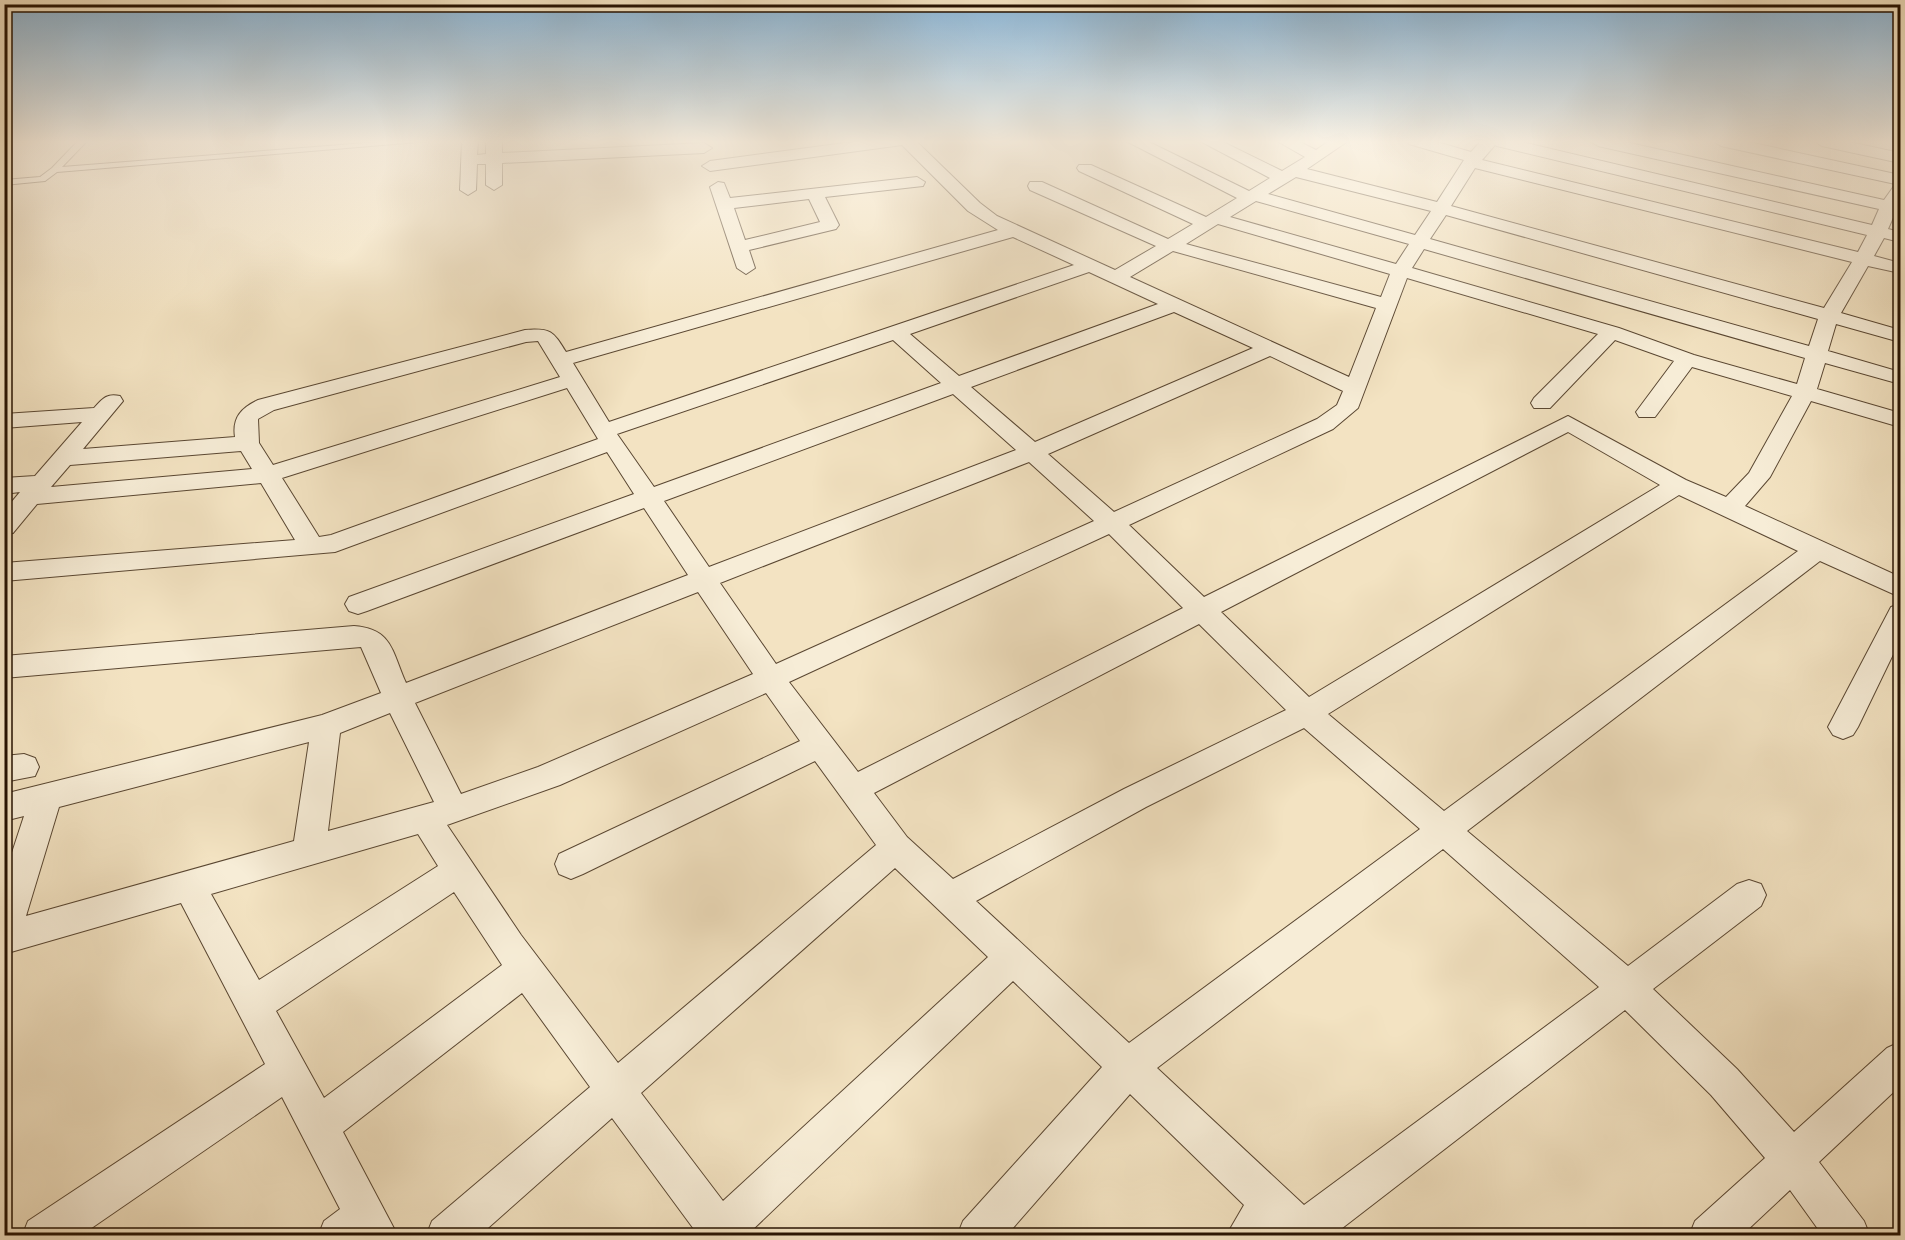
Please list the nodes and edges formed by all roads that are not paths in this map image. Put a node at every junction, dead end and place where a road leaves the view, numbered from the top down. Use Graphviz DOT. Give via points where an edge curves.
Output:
graph roads {
  1 [pos="721,199"];
  2 [pos="770,199"];
  3 [pos="817,199"];
  4 [pos="966,199"];
  5 [pos="1064,199"];
  6 [pos="1158,199"];
  7 [pos="1247,199"];
  8 [pos="1263,199"];
  9 [pos="1399,199"];
  10 [pos="1447,199"];
  11 [pos="1643,199"];
  12 [pos="1739,199"];
  13 [pos="1882,199"];
  14 [pos="1897,202"];
  15 [pos="723,204"];
  16 [pos="1440,208"];
  17 [pos="1211,221"];
  18 [pos="1014,231"];
  19 [pos="1877,232"];
  20 [pos="1900,237"];
  21 [pos="1419,241"];
  22 [pos="1171,246"];
  23 [pos="738,247"];
  24 [pos="1862,259"];
  25 [pos="1090,266"];
  26 [pos="746,268"];
  27 [pos="1900,268"];
  28 [pos="1401,270"];
  29 [pos="1116,278"];
  30 [pos="1174,304"];
  31 [pos="1387,305"];
  32 [pos="1829,316"];
  33 [pos="895,331"];
  34 [pos="1612,332"];
  35 [pos="1900,336"];
  36 [pos="1269,349"];
  37 [pos="1817,355"];
  38 [pos="1687,359"];
  39 [pos="566,370"];
  40 [pos="1900,378"];
  41 [pos="958,384"];
  42 [pos="1355,388"];
  43 [pos="1805,392"];
  44 [pos="1542,403"];
  45 [pos="1647,412"];
  46 [pos="1900,420"];
  47 [pos="4,422"];
  48 [pos="608,436"];
  49 [pos="248,443"];
  50 [pos="1032,452"];
  51 [pos="63,458"];
  52 [pos="267,475"];
  53 [pos="1678,485"];
  54 [pos="4,486"];
  55 [pos="36,490"];
  56 [pos="649,497"];
  57 [pos="1729,508"];
  58 [pos="1112,523"];
  59 [pos="4,527"];
  60 [pos="312,547"];
  61 [pos="1818,549"];
  62 [pos="4,572"];
  63 [pos="704,580"];
  64 [pos="1900,588"];
  65 [pos="358,604"];
  66 [pos="1203,611"];
  67 [pos="1900,614"];
  68 [pos="4,667"];
  69 [pos="771,679"];
  70 [pos="398,699"];
  71 [pos="1307,713"];
  72 [pos="326,726"];
  73 [pos="1843,727"];
  74 [pos="820,745"];
  75 [pos="852,789"];
  76 [pos="46,797"];
  77 [pos="4,808"];
  78 [pos="439,814"];
  79 [pos="1444,829"];
  80 [pos="896,847"];
  81 [pos="309,851"];
  82 [pos="571,864"];
  83 [pos="460,870"];
  84 [pos="189,885"];
  85 [pos="1749,895"];
  86 [pos="951,897"];
  87 [pos="4,932"];
  88 [pos="4,938"];
  89 [pos="1014,957"];
  90 [pos="525,969"];
  91 [pos="1627,988"];
  92 [pos="253,1005"];
  93 [pos="1900,1061"];
  94 [pos="1129,1066"];
  95 [pos="288,1071"];
  96 [pos="615,1089"];
  97 [pos="318,1127"];
  98 [pos="1793,1160"];
  99 [pos="1272,1201"];
  100 [pos="360,1229"];
  101 [pos="720,1234"];
  102 [pos="1305,1234"];
  103 [pos="43,1236"];
  104 [pos="447,1236"];
  105 [pos="978,1236"];
  106 [pos="1247,1236"];
  107 [pos="1710,1236"];
  108 [pos="1849,1236"];
  1 -- 15 [label="street"];
  2 -- 15 [label="street"];
  3 -- 23 [label="street" via="830,225"];
  4 -- 18 [label="street"];
  5 -- 22 [label="street"];
  6 -- 17 [label="street"];
  7 -- 17 [label="street"];
  8 -- 21 [label="street"];
  9 -- 16 [label="street"];
  10 -- 16 [label="street"];
  11 -- 24 [label="street"];
  12 -- 19 [label="street"];
  13 -- 14 [label="street"];
  14 -- 19 [label="street"];
  15 -- 23 [label="street"];
  16 -- 21 [label="street"];
  16 -- 32 [label="street"];
  17 -- 22 [label="street"];
  17 -- 28 [label="street"];
  18 -- 25 [label="street"];
  18 -- 39 [label="street"];
  19 -- 20 [label="street"];
  19 -- 24 [label="street"];
  21 -- 28 [label="street"];
  21 -- 37 [label="street"];
  22 -- 29 [label="street"];
  22 -- 31 [label="street"];
  23 -- 26 [label="street"];
  24 -- 27 [label="street"];
  24 -- 32 [label="street"];
  25 -- 29 [label="street"];
  25 -- 33 [label="street"];
  28 -- 31 [label="street"];
  28 -- 34 [label="street"];
  29 -- 30 [label="street"];
  30 -- 36 [label="street"];
  30 -- 41 [label="street"];
  31 -- 42 [label="street"];
  32 -- 35 [label="street"];
  32 -- 37 [label="street"];
  33 -- 41 [label="street"];
  33 -- 48 [label="street"];
  34 -- 38 [label="street"];
  34 -- 44 [label="street"];
  36 -- 42 [label="street"];
  36 -- 50 [label="street"];
  37 -- 40 [label="street"];
  37 -- 43 [label="street"];
  38 -- 43 [label="street"];
  38 -- 45 [label="street"];
  39 -- 48 [label="street"];
  39 -- 49 [label="street" via="548,339 542,335 525,336 255,410 243,426"];
  39 -- 52 [label="street"];
  41 -- 50 [label="street"];
  41 -- 56 [label="street"];
  42 -- 58 [label="street" via="1347,408 1325,424"];
  43 -- 46 [label="street"];
  43 -- 57 [label="street" via="1758,477"];
  47 -- 51 [label="street" via="107,408"];
  48 -- 56 [label="street"];
  48 -- 60 [label="street" via="335,543"];
  49 -- 51 [label="street"];
  49 -- 52 [label="street"];
  50 -- 58 [label="street"];
  50 -- 63 [label="street"];
  51 -- 55 [label="street"];
  52 -- 55 [label="street"];
  52 -- 60 [label="street"];
  53 -- 57 [label="street"];
  53 -- 66 [label="street" via="1568,423"];
  53 -- 71 [label="street"];
  54 -- 55 [label="street"];
  55 -- 59 [label="street"];
  56 -- 63 [label="street"];
  56 -- 65 [label="street"];
  57 -- 61 [label="street"];
  58 -- 66 [label="street"];
  58 -- 69 [label="street"];
  60 -- 62 [label="street"];
  61 -- 64 [label="street"];
  61 -- 79 [label="street"];
  63 -- 69 [label="street"];
  63 -- 70 [label="street"];
  66 -- 71 [label="street"];
  66 -- 75 [label="street"];
  67 -- 73 [label="street"];
  68 -- 70 [label="street" via="368,637 375,643"];
  69 -- 74 [label="street"];
  69 -- 78 [label="street" via="549,776"];
  70 -- 72 [label="street"];
  70 -- 78 [label="street"];
  71 -- 79 [label="street"];
  71 -- 86 [label="street" via="1136,798"];
  72 -- 76 [label="street"];
  72 -- 81 [label="street"];
  74 -- 75 [label="street"];
  74 -- 82 [label="street"];
  75 -- 80 [label="street"];
  76 -- 77 [label="street"];
  76 -- 87 [label="street"];
  78 -- 81 [label="street"];
  78 -- 83 [label="street"];
  79 -- 91 [label="street"];
  79 -- 94 [label="street"];
  80 -- 86 [label="street"];
  80 -- 96 [label="street"];
  81 -- 84 [label="street"];
  83 -- 90 [label="street"];
  83 -- 92 [label="street"];
  84 -- 88 [label="street"];
  84 -- 92 [label="street"];
  85 -- 91 [label="street"];
  86 -- 89 [label="street"];
  89 -- 94 [label="street"];
  89 -- 101 [label="street"];
  90 -- 96 [label="street"];
  90 -- 97 [label="street"];
  91 -- 98 [label="street" via="1724,1083"];
  91 -- 102 [label="street"];
  92 -- 95 [label="street"];
  93 -- 98 [label="street"];
  94 -- 99 [label="street"];
  94 -- 105 [label="street"];
  95 -- 97 [label="street"];
  95 -- 103 [label="street"];
  96 -- 101 [label="street"];
  96 -- 104 [label="street"];
  97 -- 100 [label="street"];
  98 -- 107 [label="street"];
  98 -- 108 [label="street"];
  99 -- 102 [label="street"];
  99 -- 106 [label="street"];
}
